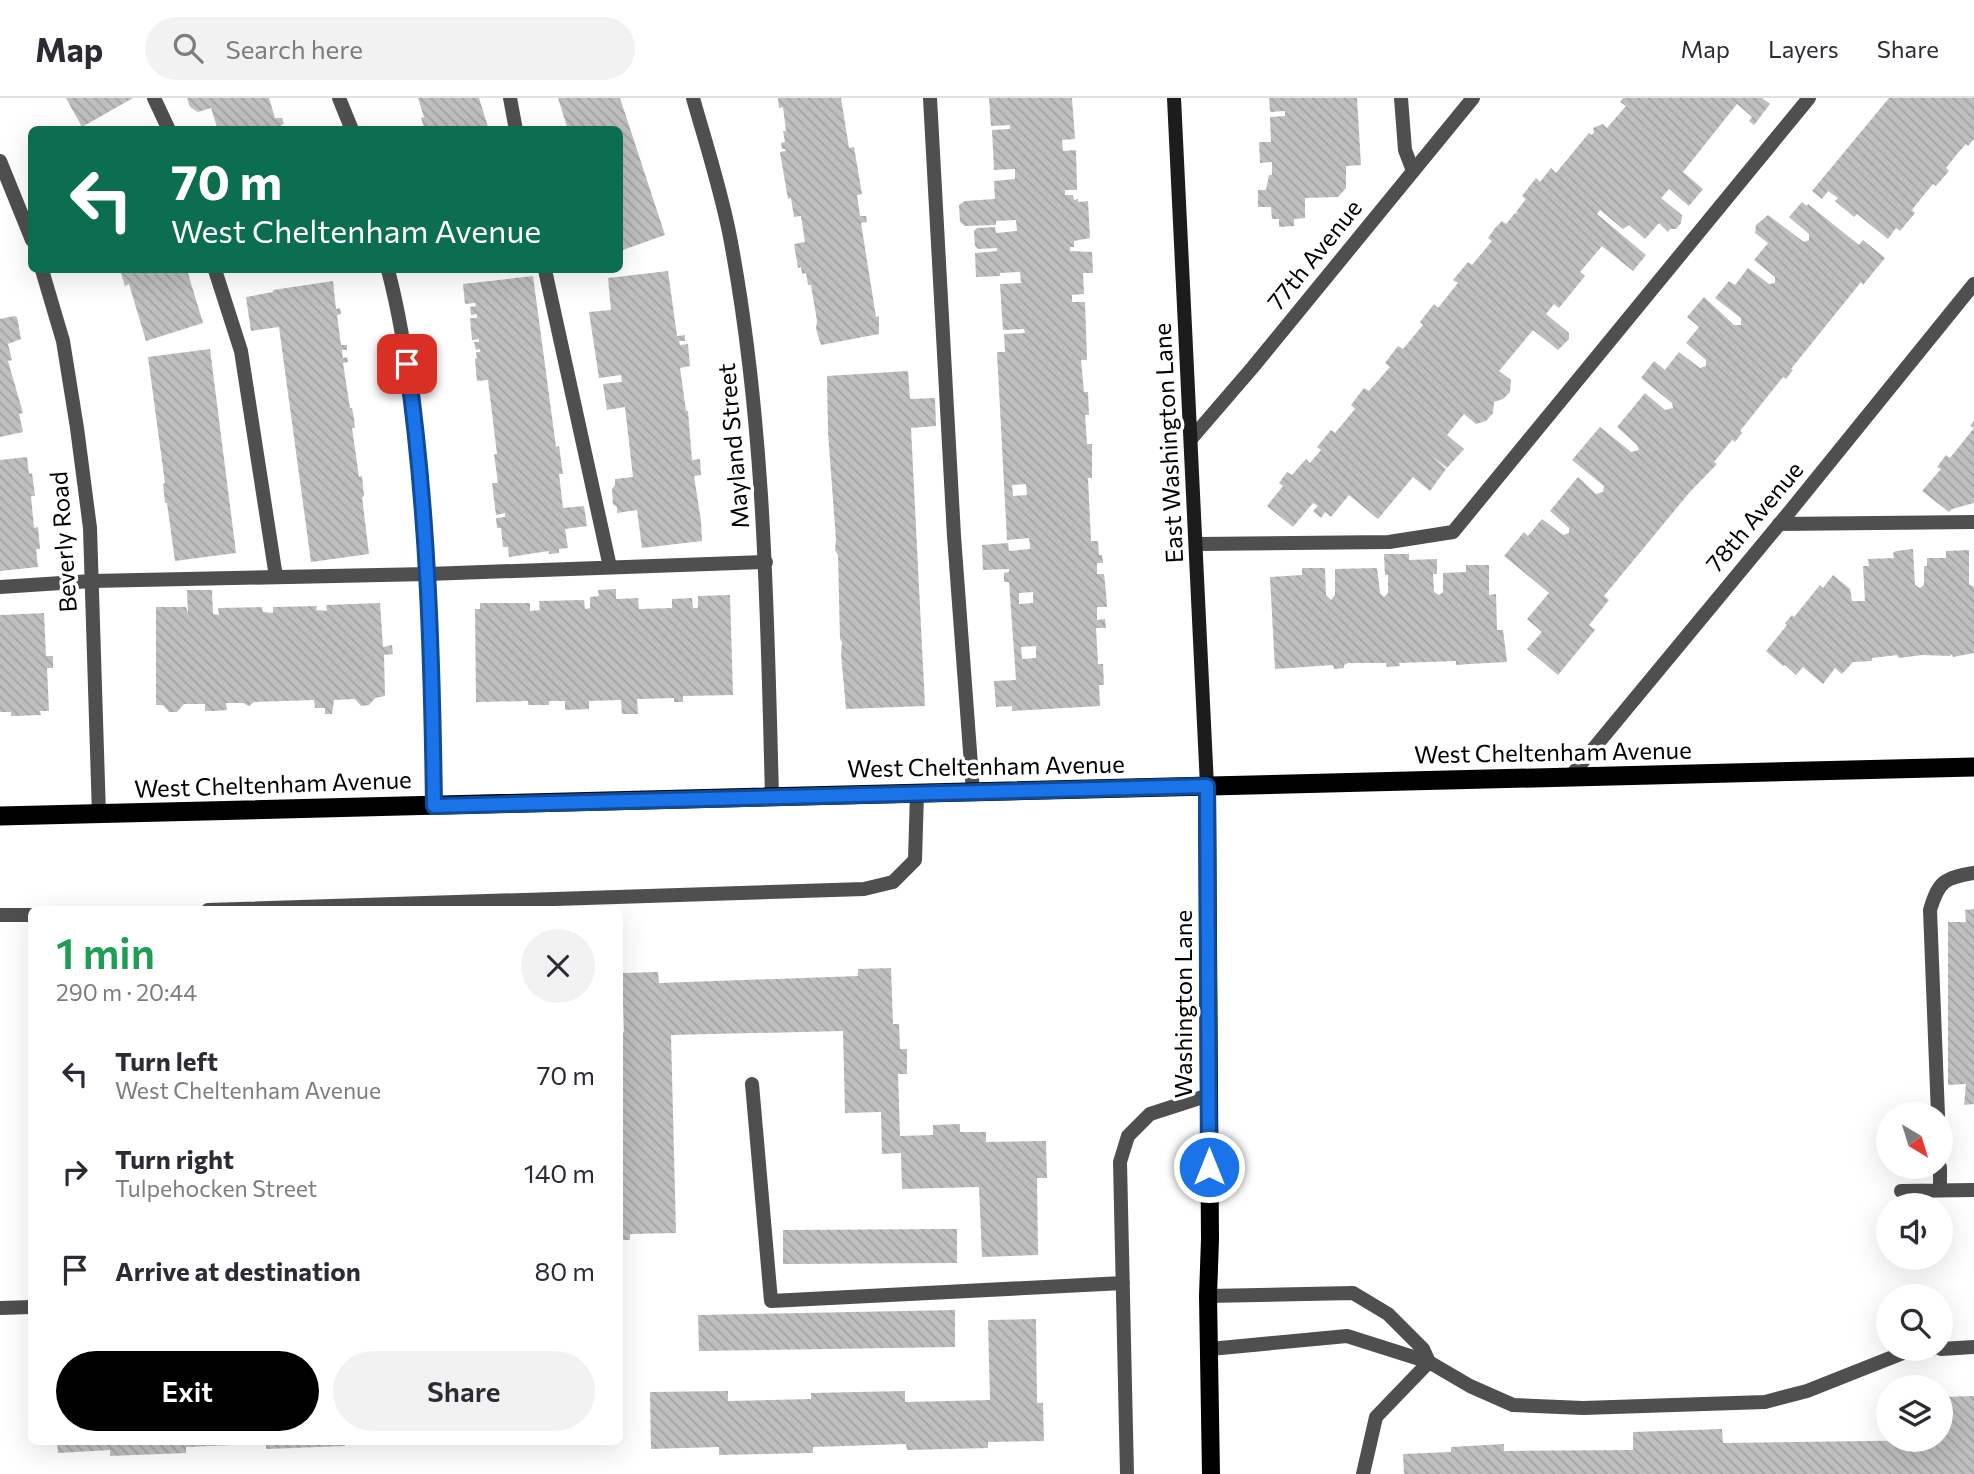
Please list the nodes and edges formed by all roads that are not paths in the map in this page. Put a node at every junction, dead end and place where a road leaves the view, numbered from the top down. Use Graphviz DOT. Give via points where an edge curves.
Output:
graph roads {
  1 [pos="154,98"];
  2 [pos="339,98"];
  3 [pos="510,98"];
  4 [pos="693,98"];
  5 [pos="930,98"];
  6 [pos="1174,98"];
  7 [pos="1401,98"];
  8 [pos="1473,98"];
  9 [pos="1809,98"];
  10 [pos="167,126"];
  11 [pos="350,126"];
  12 [pos="515,126"];
  13 [pos="0,162"];
  14 [pos="1413,171"];
  15 [pos="28,230"];
  16 [pos="43,273"];
  17 [pos="216,273"];
  18 [pos="389,273"];
  19 [pos="546,273"];
  20 [pos="1974,284"];
  21 [pos="1191,439"];
  22 [pos="1974,523"];
  23 [pos="1779,524"];
  24 [pos="1197,544"];
  25 [pos="766,562"];
  26 [pos="610,567"];
  27 [pos="428,574"];
  28 [pos="276,577"];
  29 [pos="92,581"];
  30 [pos="0,587"];
  31 [pos="1974,767"];
  32 [pos="1570,777"];
  33 [pos="1207,786"];
  34 [pos="972,792"];
  35 [pos="917,793"];
  36 [pos="772,797"];
  37 [pos="434,806"];
  38 [pos="100,815"];
  39 [pos="0,816"];
  40 [pos="1974,873"];
  41 [pos="333,906"];
  42 [pos="0,915"];
  43 [pos="28,915"];
  44 [pos="752,1084"];
  45 [pos="1209,1095"];
  46 [pos="1937,1102"];
  47 [pos="1940,1180"];
  48 [pos="1940,1190"];
  49 [pos="1974,1190"];
  50 [pos="1901,1191"];
  51 [pos="1123,1283"];
  52 [pos="1208,1296"];
  53 [pos="28,1307"];
  54 [pos="0,1308"];
  55 [pos="1974,1347"];
  56 [pos="1953,1348"];
  57 [pos="1210,1349"];
  58 [pos="1881,1361"];
  59 [pos="1429,1362"];
  60 [pos="1127,1474"];
  61 [pos="1211,1474"];
  62 [pos="1363,1474"];
  1 -- 10 [label="street"];
  2 -- 11 [label="street"];
  3 -- 12 [label="street"];
  4 -- 25 [label="street, Mayland Street" via="729,235 749,353"];
  5 -- 34 [label="street"];
  6 -- 21 [label="main road, East Washington Lane"];
  7 -- 14 [label="street" via="1405,150"];
  8 -- 14 [label="street, 77th Avenue"];
  9 -- 24 [label="street" via="1453,532 1389,542"];
  13 -- 15 [label="street"];
  14 -- 21 [label="street, 77th Avenue"];
  16 -- 29 [label="street, Beverly Road" via="63,341 77,428"];
  17 -- 28 [label="street" via="241,351"];
  18 -- 27 [label="street" via="401,317 420,458"];
  19 -- 26 [label="street"];
  20 -- 23 [label="street, 78th Avenue"];
  21 -- 24 [label="main road, East Washington Lane"];
  22 -- 23 [label="street"];
  23 -- 32 [label="street, 78th Avenue"];
  24 -- 33 [label="main road, East Washington Lane"];
  25 -- 26 [label="street"];
  25 -- 36 [label="street, Mayland Street"];
  26 -- 27 [label="street"];
  27 -- 28 [label="street"];
  27 -- 37 [label="street"];
  28 -- 29 [label="street"];
  29 -- 30 [label="street"];
  29 -- 38 [label="street, Beverly Road"];
  31 -- 32 [label="highway, West Cheltenham Avenue"];
  32 -- 33 [label="highway, West Cheltenham Avenue"];
  33 -- 34 [label="highway, West Cheltenham Avenue"];
  33 -- 45 [label="main road, Washington Lane"];
  34 -- 35 [label="highway, West Cheltenham Avenue"];
  35 -- 36 [label="highway, West Cheltenham Avenue"];
  35 -- 41 [label="street" via="915,860 893,882 863,889"];
  36 -- 37 [label="highway, West Cheltenham Avenue"];
  37 -- 38 [label="highway, West Cheltenham Avenue"];
  38 -- 39 [label="highway, West Cheltenham Avenue"];
  40 -- 46 [label="street" via="1949,877 1935,893 1930,910"];
  42 -- 43 [label="street"];
  44 -- 51 [label="street" via="771,1301"];
  45 -- 51 [label="street" via="1150,1114 1128,1136 1120,1162"];
  45 -- 52 [label="main road, Washington Lane"];
  47 -- 48 [label="street"];
  48 -- 49 [label="street"];
  48 -- 50 [label="street"];
  51 -- 60 [label="street"];
  52 -- 57 [label="main road, Washington Lane"];
  52 -- 59 [label="street" via="1353,1293 1388,1314 1423,1349"];
  53 -- 54 [label="street"];
  55 -- 56 [label="street"];
  57 -- 59 [label="street" via="1348,1336"];
  57 -- 61 [label="main road, Washington Lane"];
  58 -- 59 [label="street" via="1807,1391 1765,1402 1583,1408 1513,1405"];
  59 -- 62 [label="street" via="1376,1417"];
}
